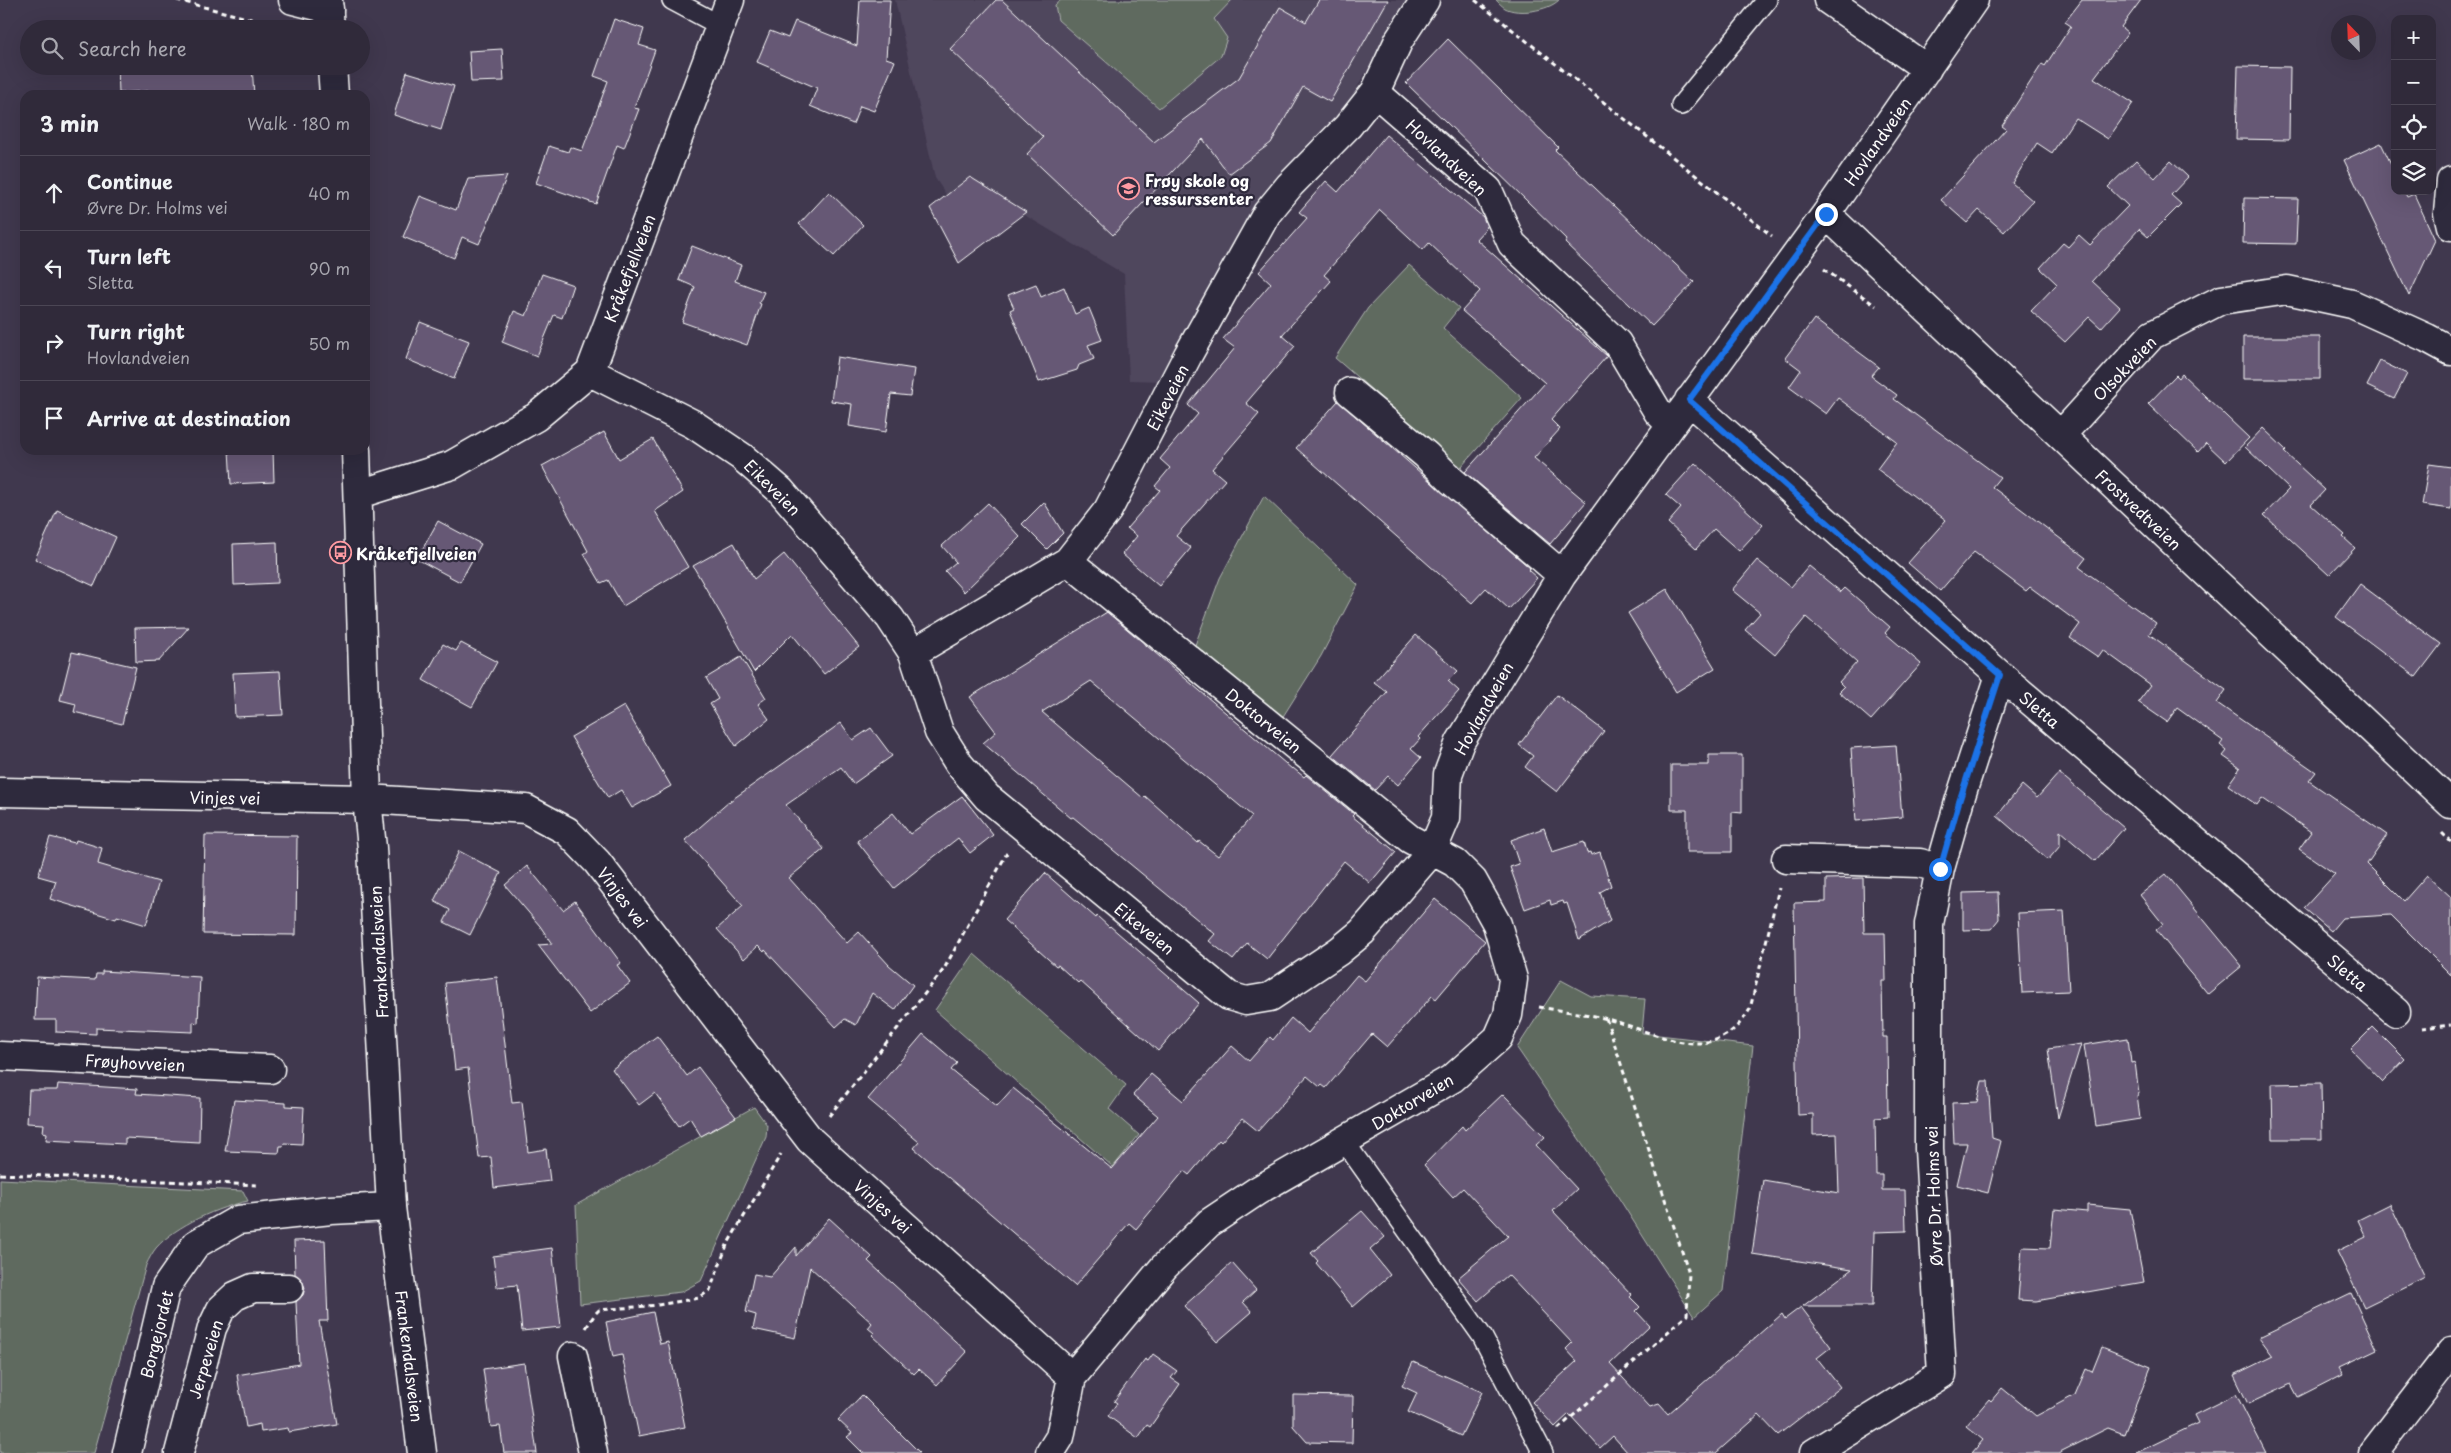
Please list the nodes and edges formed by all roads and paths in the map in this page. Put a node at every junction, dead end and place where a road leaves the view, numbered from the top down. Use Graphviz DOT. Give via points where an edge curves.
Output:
graph roads {
  1 [pos="177,0"];
  2 [pos="293,0"];
  3 [pos="672,0"];
  4 [pos="730,0"];
  5 [pos="1426,0"];
  6 [pos="1475,0"];
  7 [pos="1767,0"];
  8 [pos="1828,0"];
  9 [pos="1974,0"];
  10 [pos="329,12"];
  11 [pos="255,20"];
  12 [pos="721,26"];
  13 [pos="1927,69"];
  14 [pos="333,75"];
  15 [pos="334,90"];
  16 [pos="1375,92"];
  17 [pos="1681,104"];
  18 [pos="2451,181"];
  19 [pos="1826,214"];
  20 [pos="2451,226"];
  21 [pos="1797,252"];
  22 [pos="1880,309"];
  23 [pos="2451,351"];
  24 [pos="590,372"];
  25 [pos="1350,392"];
  26 [pos="1689,400"];
  27 [pos="1670,424"];
  28 [pos="2061,435"];
  29 [pos="356,455"];
  30 [pos="359,494"];
  31 [pos="1068,561"];
  32 [pos="1562,575"];
  33 [pos="913,653"];
  34 [pos="2000,675"];
  35 [pos="0,792"];
  36 [pos="366,799"];
  37 [pos="2451,804"];
  38 [pos="1021,826"];
  39 [pos="2437,828"];
  40 [pos="2451,842"];
  41 [pos="1432,851"];
  42 [pos="1786,858"];
  43 [pos="1940,869"];
  44 [pos="1510,1002"];
  45 [pos="2396,1012"];
  46 [pos="1606,1018"];
  47 [pos="0,1056"];
  48 [pos="270,1069"];
  49 [pos="804,1133"];
  50 [pos="1344,1141"];
  51 [pos="0,1174"];
  52 [pos="259,1185"];
  53 [pos="391,1207"];
  54 [pos="290,1288"];
  55 [pos="2451,1352"];
  56 [pos="574,1356"];
  57 [pos="1072,1377"];
  58 [pos="1541,1450"];
  59 [pos="127,1453"];
  60 [pos="179,1453"];
  61 [pos="422,1453"];
  62 [pos="593,1453"];
  63 [pos="1050,1453"];
  64 [pos="1814,1453"];
  65 [pos="2374,1453"];
  1 -- 11 [label="path"];
  2 -- 10 [label="street"];
  3 -- 12 [label="lane"];
  4 -- 12 [label="street, Kråkefjellveien"];
  5 -- 16 [label="street" via="1399,40"];
  6 -- 21 [label="path" via="1765,231"];
  7 -- 17 [label="lane"];
  8 -- 13 [label="street"];
  9 -- 13 [label="street, Hovlandveien"];
  12 -- 24 [label="street, Kråkefjellveien"];
  13 -- 19 [label="street, Hovlandveien"];
  14 -- 15 [label="street"];
  16 -- 27 [label="street, Hovlandveien" via="1488,190 1512,244 1617,343 1658,412"];
  16 -- 31 [label="street, Eikeveien" via="1267,213 1188,355 1108,510"];
  18 -- 20 [label="street" via="2448,213"];
  19 -- 21 [label="street, Hovlandveien"];
  19 -- 28 [label="street, Frostvedtveien"];
  21 -- 22 [label="path"];
  21 -- 26 [label="street, Hovlandveien"];
  23 -- 28 [label="street, Olsokveien" via="2342,302 2287,290 2221,300 2152,335"];
  24 -- 30 [label="street, Kråkefjellveien" via="536,417 452,465"];
  24 -- 33 [label="street, Eikeveien" via="694,424 742,457 781,491 890,618"];
  25 -- 32 [label="street"];
  26 -- 27 [label="street, Hovlandveien"];
  26 -- 34 [label="street, Sletta"];
  27 -- 32 [label="street, Hovlandveien"];
  28 -- 37 [label="street, Frostvedtveien"];
  29 -- 30 [label="street, Frankendalsveien"];
  30 -- 36 [label="street, Frankendalsveien"];
  31 -- 33 [label="street, Eikeveien"];
  31 -- 41 [label="street, Doktorveien" via="1410,839"];
  32 -- 41 [label="street, Hovlandveien" via="1460,742 1448,774 1446,818"];
  33 -- 38 [label="street, Eikeveien" via="939,732 986,797"];
  34 -- 43 [label="street, Øvre Dr. Holms vei"];
  34 -- 45 [label="street, Sletta"];
  35 -- 36 [label="street, Vinjes vei"];
  36 -- 49 [label="street, Vinjes vei" via="526,809 567,831 597,862"];
  36 -- 53 [label="street, Frankendalsveien" via="372,848"];
  38 -- 41 [label="street, Eikeveien" via="1229,996 1246,1001 1270,997 1339,951 1362,932"];
  38 -- 49 [label="path" via="944,969"];
  39 -- 40 [label="path"];
  41 -- 44 [label="street, Doktorveien" via="1455,863 1474,881 1497,924 1513,980"];
  42 -- 43 [label="street" via="1920,863"];
  42 -- 46 [label="path" via="1750,1009 1743,1021 1710,1042 1684,1044"];
  43 -- 64 [label="street, Øvre Dr. Holms vei" via="1929,924 1929,1120 1942,1374"];
  44 -- 46 [label="path"];
  44 -- 50 [label="street, Doktorveien" via="1498,1038 1453,1078"];
  46 -- 58 [label="path" via="1689,1274 1687,1315"];
  47 -- 48 [label="street, Frøyhovveien"];
  49 -- 56 [label="path" via="727,1245 710,1290 699,1298 599,1310 587,1326"];
  49 -- 57 [label="street, Vinjes vei"];
  50 -- 57 [label="street, Doktorveien" via="1209,1223 1164,1267"];
  50 -- 58 [label="lane" via="1482,1336"];
  51 -- 52 [label="path"];
  53 -- 59 [label="street, Borgejordet" via="238,1220 196,1244 166,1287"];
  53 -- 61 [label="street, Frankendalsveien"];
  54 -- 60 [label="street, Jerpeveien" via="253,1288 235,1296 221,1309 212,1328"];
  55 -- 65 [label="street"];
  56 -- 62 [label="street"];
  57 -- 63 [label="street, Doktorveien" via="1060,1437"];
}
